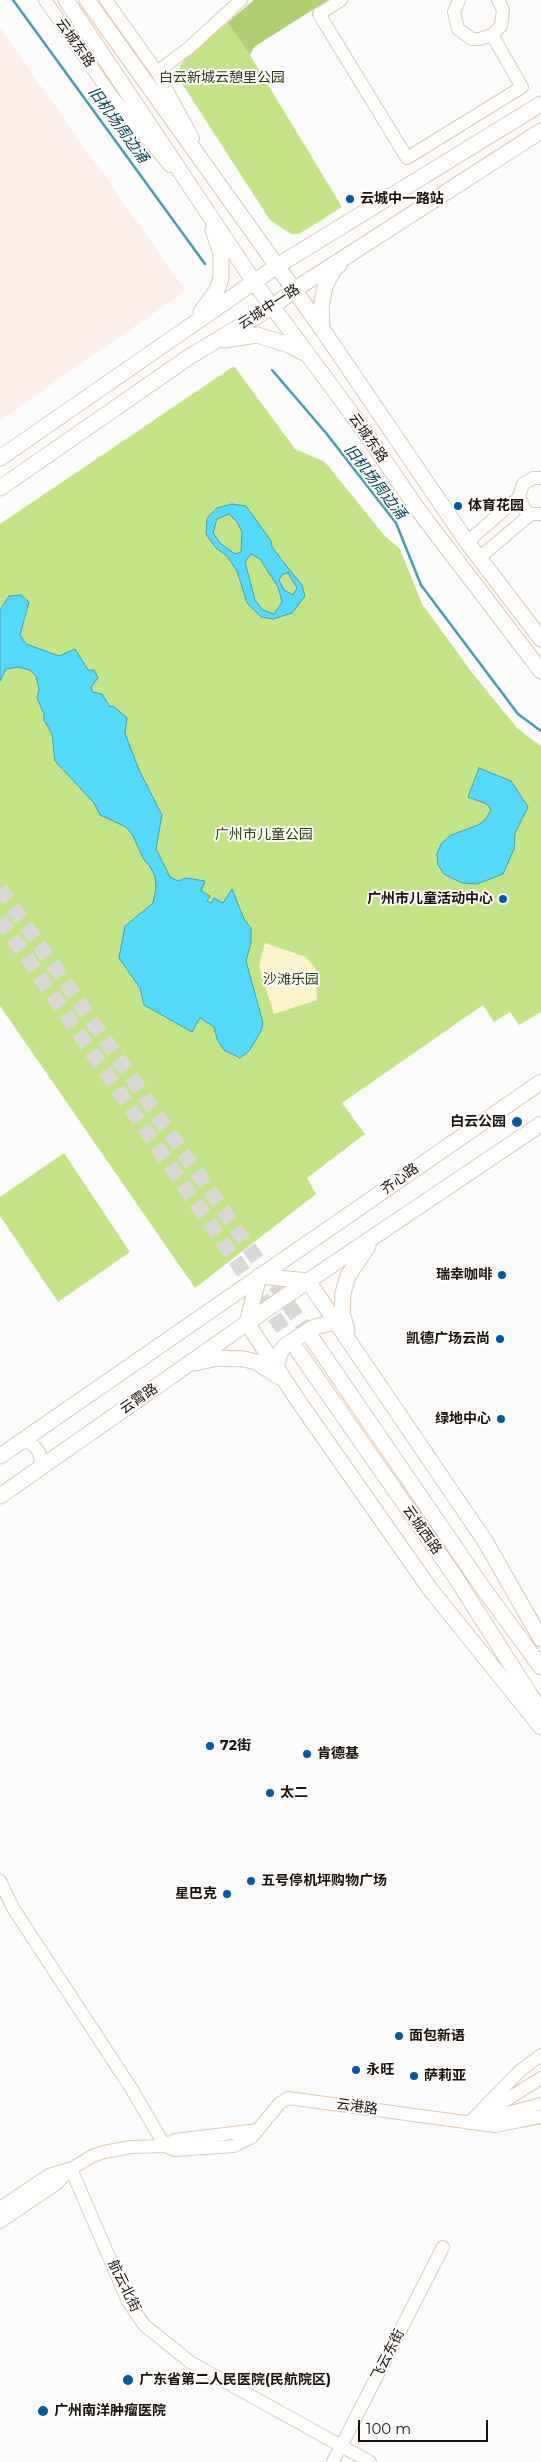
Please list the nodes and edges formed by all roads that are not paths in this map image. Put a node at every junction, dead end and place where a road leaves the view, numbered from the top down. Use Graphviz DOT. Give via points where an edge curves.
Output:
graph roads {
  1 [pos="45,0"];
  2 [pos="66,0"];
  3 [pos="87,0"];
  4 [pos="106,0"];
  5 [pos="241,0"];
  6 [pos="341,0"];
  7 [pos="459,0"];
  8 [pos="501,1"];
  9 [pos="492,35"];
  10 [pos="157,72"];
  11 [pos="541,104"];
  12 [pos="541,127"];
  13 [pos="541,131"];
  14 [pos="518,144"];
  15 [pos="220,186"];
  16 [pos="201,201"];
  17 [pos="353,252"];
  18 [pos="277,266"];
  19 [pos="254,282"];
  20 [pos="294,290"];
  21 [pos="272,306"];
  22 [pos="322,329"];
  23 [pos="178,333"];
  24 [pos="213,342"];
  25 [pos="189,357"];
  26 [pos="312,360"];
  27 [pos="0,458"];
  28 [pos="541,478"];
  29 [pos="0,488"];
  30 [pos="519,497"];
  31 [pos="536,514"];
  32 [pos="467,542"];
  33 [pos="478,558"];
  34 [pos="541,638"];
  35 [pos="541,671"];
  36 [pos="541,1082"];
  37 [pos="541,1124"];
  38 [pos="376,1235"];
  39 [pos="258,1276"];
  40 [pos="308,1281"];
  41 [pos="336,1321"];
  42 [pos="247,1323"];
  43 [pos="313,1340"];
  44 [pos="350,1341"];
  45 [pos="298,1351"];
  46 [pos="276,1366"];
  47 [pos="172,1376"];
  48 [pos="285,1380"];
  49 [pos="20,1441"];
  50 [pos="0,1448"];
  51 [pos="0,1456"];
  52 [pos="42,1466"];
  53 [pos="0,1496"];
  54 [pos="541,1639"];
  55 [pos="541,1667"];
  56 [pos="541,1712"];
  57 [pos="541,1727"];
  58 [pos="0,1882"];
  59 [pos="0,1898"];
  60 [pos="13,1908"];
  61 [pos="541,2055"];
  62 [pos="541,2078"];
  63 [pos="541,2104"];
  64 [pos="541,2117"];
  65 [pos="469,2123"];
  66 [pos="165,2146"];
  67 [pos="71,2168"];
  68 [pos="0,2208"];
  69 [pos="0,2222"];
  70 [pos="443,2247"];
  71 [pos="342,2447"];
  72 [pos="333,2462"];
  73 [pos="370,2462"];
  1 -- 16 [label="street, 云城东路" via="111,95"];
  2 -- 16 [label="main road, 云城东路"];
  3 -- 15 [label="main road, 云城东路"];
  4 -- 10 [label="street, 云城东路"];
  5 -- 10 [label="street"];
  6 -- 9 [label="street" via="319,14 407,158 522,87"];
  7 -- 9 [label="street" via="454,12 458,29 480,40"];
  8 -- 9 [label="street" via="503,18"];
  10 -- 15 [label="street, 云城东路"];
  11 -- 18 [label="main road, 云城中一路"];
  12 -- 14 [label="main road"];
  13 -- 14 [label="main road, 云城中一路"];
  14 -- 17 [label="main road, 云城中一路"];
  15 -- 18 [label="main road, 云城东路"];
  16 -- 19 [label="main road, 云城东路"];
  16 -- 23 [label="main road" via="221,253 221,278 210,301"];
  17 -- 20 [label="main road, 云城中一路"];
  17 -- 22 [label="main road" via="334,269 325,286 321,307"];
  18 -- 19 [label="main road, 云城中一路"];
  18 -- 20 [label="main road, 云城东路"];
  19 -- 21 [label="main road, 云城东路"];
  19 -- 23 [label="main road, 云城中一路"];
  20 -- 21 [label="main road, 云城中一路"];
  20 -- 22 [label="main road, 云城东路"];
  21 -- 24 [label="main road, 云城中一路"];
  21 -- 26 [label="main road, 云城东路"];
  22 -- 32 [label="main road, 云城东路"];
  23 -- 25 [label="main road" via="188,342"];
  23 -- 27 [label="main road, 云城中一路"];
  24 -- 25 [label="main road, 云城中一路"];
  24 -- 26 [label="main road" via="257,336 289,345"];
  25 -- 29 [label="main road, 云城中一路"];
  26 -- 35 [label="main road, 云城东路" via="425,518"];
  28 -- 30 [label="street" via="533,478 523,484"];
  30 -- 31 [label="street" via="522,507"];
  30 -- 32 [label="street"];
  31 -- 33 [label="street"];
  32 -- 33 [label="main road, 云城东路"];
  33 -- 34 [label="main road, 云城东路"];
  36 -- 39 [label="main road, 齐心路"];
  37 -- 38 [label="main road"];
  38 -- 40 [label="main road"];
  38 -- 44 [label="main road" via="356,1261 343,1293 342,1313"];
  39 -- 40 [label="main road"];
  39 -- 42 [label="main road"];
  39 -- 49 [label="main road"];
  40 -- 41 [label="main road"];
  40 -- 42 [label="main road, 云霄路"];
  41 -- 44 [label="main road"];
  41 -- 46 [label="main road" via="312,1328 285,1346 280,1351"];
  42 -- 46 [label="main road"];
  42 -- 47 [label="main road, 云霄路"];
  43 -- 55 [label="main road, 云城西路"];
  44 -- 54 [label="main road" via="485,1541"];
  45 -- 56 [label="main road, 云城西路" via="454,1574"];
  46 -- 48 [label="main road"];
  47 -- 48 [label="main road" via="192,1363 231,1358 256,1362"];
  47 -- 52 [label="main road, 云霄路"];
  48 -- 57 [label="main road" via="430,1589"];
  49 -- 50 [label="street"];
  49 -- 51 [label="main road"];
  49 -- 52 [label="street" via="34,1446"];
  52 -- 53 [label="main road, 云霄路"];
  58 -- 60 [label="street"];
  59 -- 60 [label="street"];
  60 -- 66 [label="street" via="131,2088"];
  61 -- 65 [label="street" via="521,2070"];
  62 -- 65 [label="street"];
  63 -- 65 [label="street"];
  64 -- 65 [label="street, 云港路" via="495,2126"];
  65 -- 66 [label="street, 云港路" via="293,2098 279,2104 258,2130 175,2140"];
  66 -- 67 [label="street, 云港路" via="104,2152"];
  67 -- 68 [label="street, 云港路" via="49,2175"];
  67 -- 69 [label="street, 云港路" via="56,2184"];
  67 -- 71 [label="street, 航云北街" via="128,2301 144,2326 190,2362"];
  70 -- 71 [label="street, 飞云东街"];
  71 -- 72 [label="street, 飞云东街"];
  71 -- 73 [label="street, 航云北街"];
}
